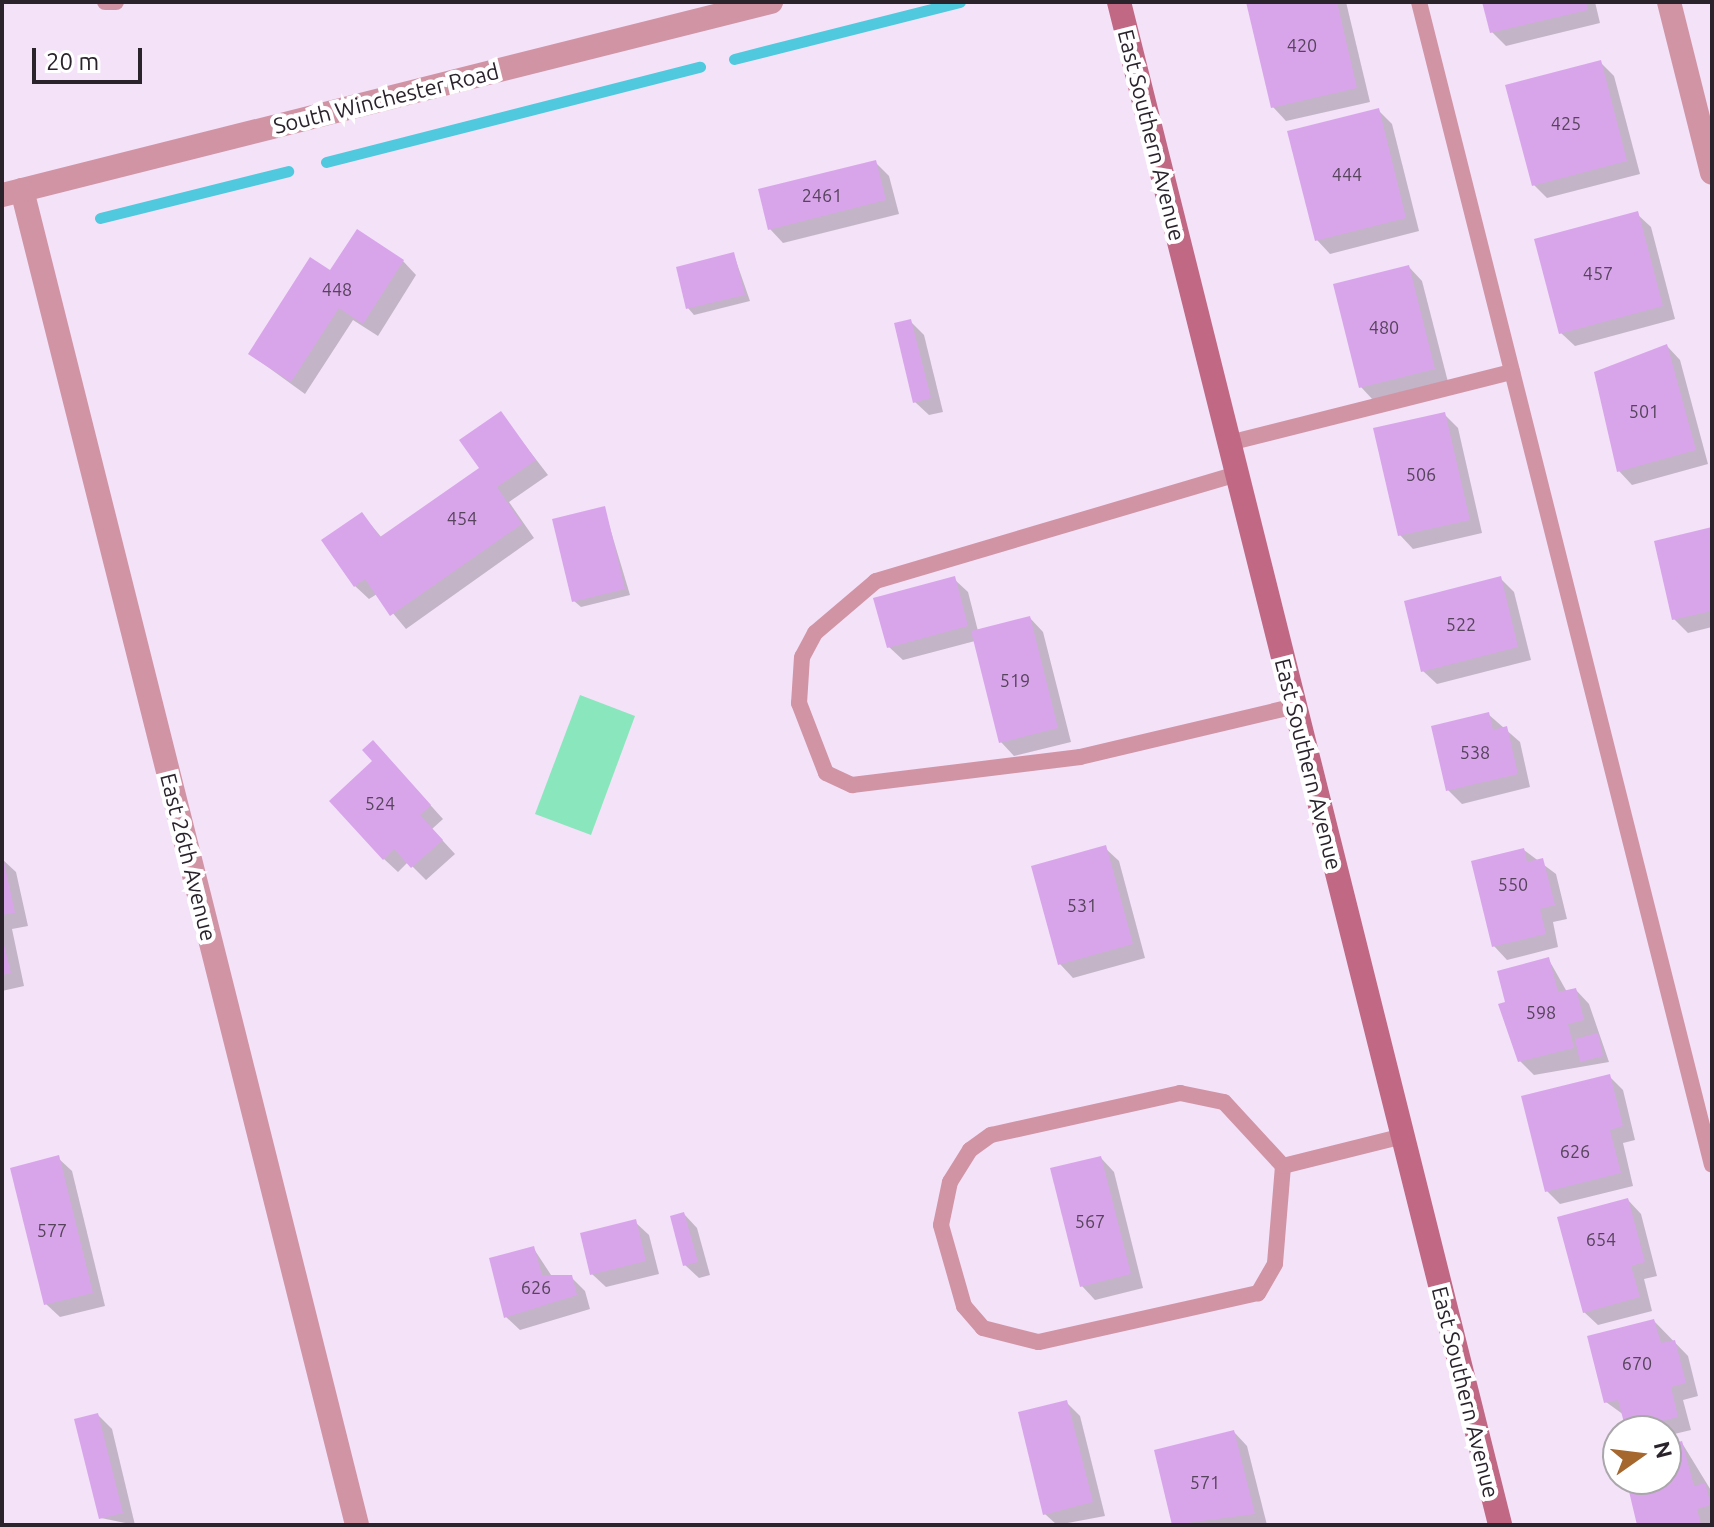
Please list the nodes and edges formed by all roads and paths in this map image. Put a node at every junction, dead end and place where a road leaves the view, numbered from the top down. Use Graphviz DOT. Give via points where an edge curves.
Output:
graph roads {
  1 [pos="771,2"];
  2 [pos="1119,2"];
  3 [pos="1419,2"];
  4 [pos="1669,2"];
  5 [pos="1712,173"];
  6 [pos="12,192"];
  7 [pos="1512,372"];
  8 [pos="1229,443"];
  9 [pos="1237,474"];
  10 [pos="1295,706"];
  11 [pos="1403,1136"];
  12 [pos="1712,1165"];
  13 [pos="1283,1166"];
  14 [pos="357,1525"];
  15 [pos="1500,1525"];
  1 -- 6 [label="street, South Winchester Road"];
  2 -- 8 [label="main road, East Southern Avenue"];
  3 -- 7 [label="lane"];
  4 -- 5 [label="street"];
  6 -- 14 [label="street, East 26th Avenue"];
  7 -- 8 [label="lane"];
  7 -- 12 [label="lane"];
  8 -- 9 [label="main road, East Southern Avenue"];
  9 -- 10 [label="main road, East Southern Avenue"];
  9 -- 10 [label="lane" via="876,581 815,633 802,657 799,703 826,773 852,785 1080,757"];
  10 -- 11 [label="main road, East Southern Avenue"];
  11 -- 13 [label="lane"];
  11 -- 15 [label="main road, East Southern Avenue"];
  13 -- 13 [label="lane" via="1224,1102 1180,1093 991,1135 970,1150 950,1182 941,1225 964,1306 983,1328 1038,1342 1258,1293 1281,1235"];
}
